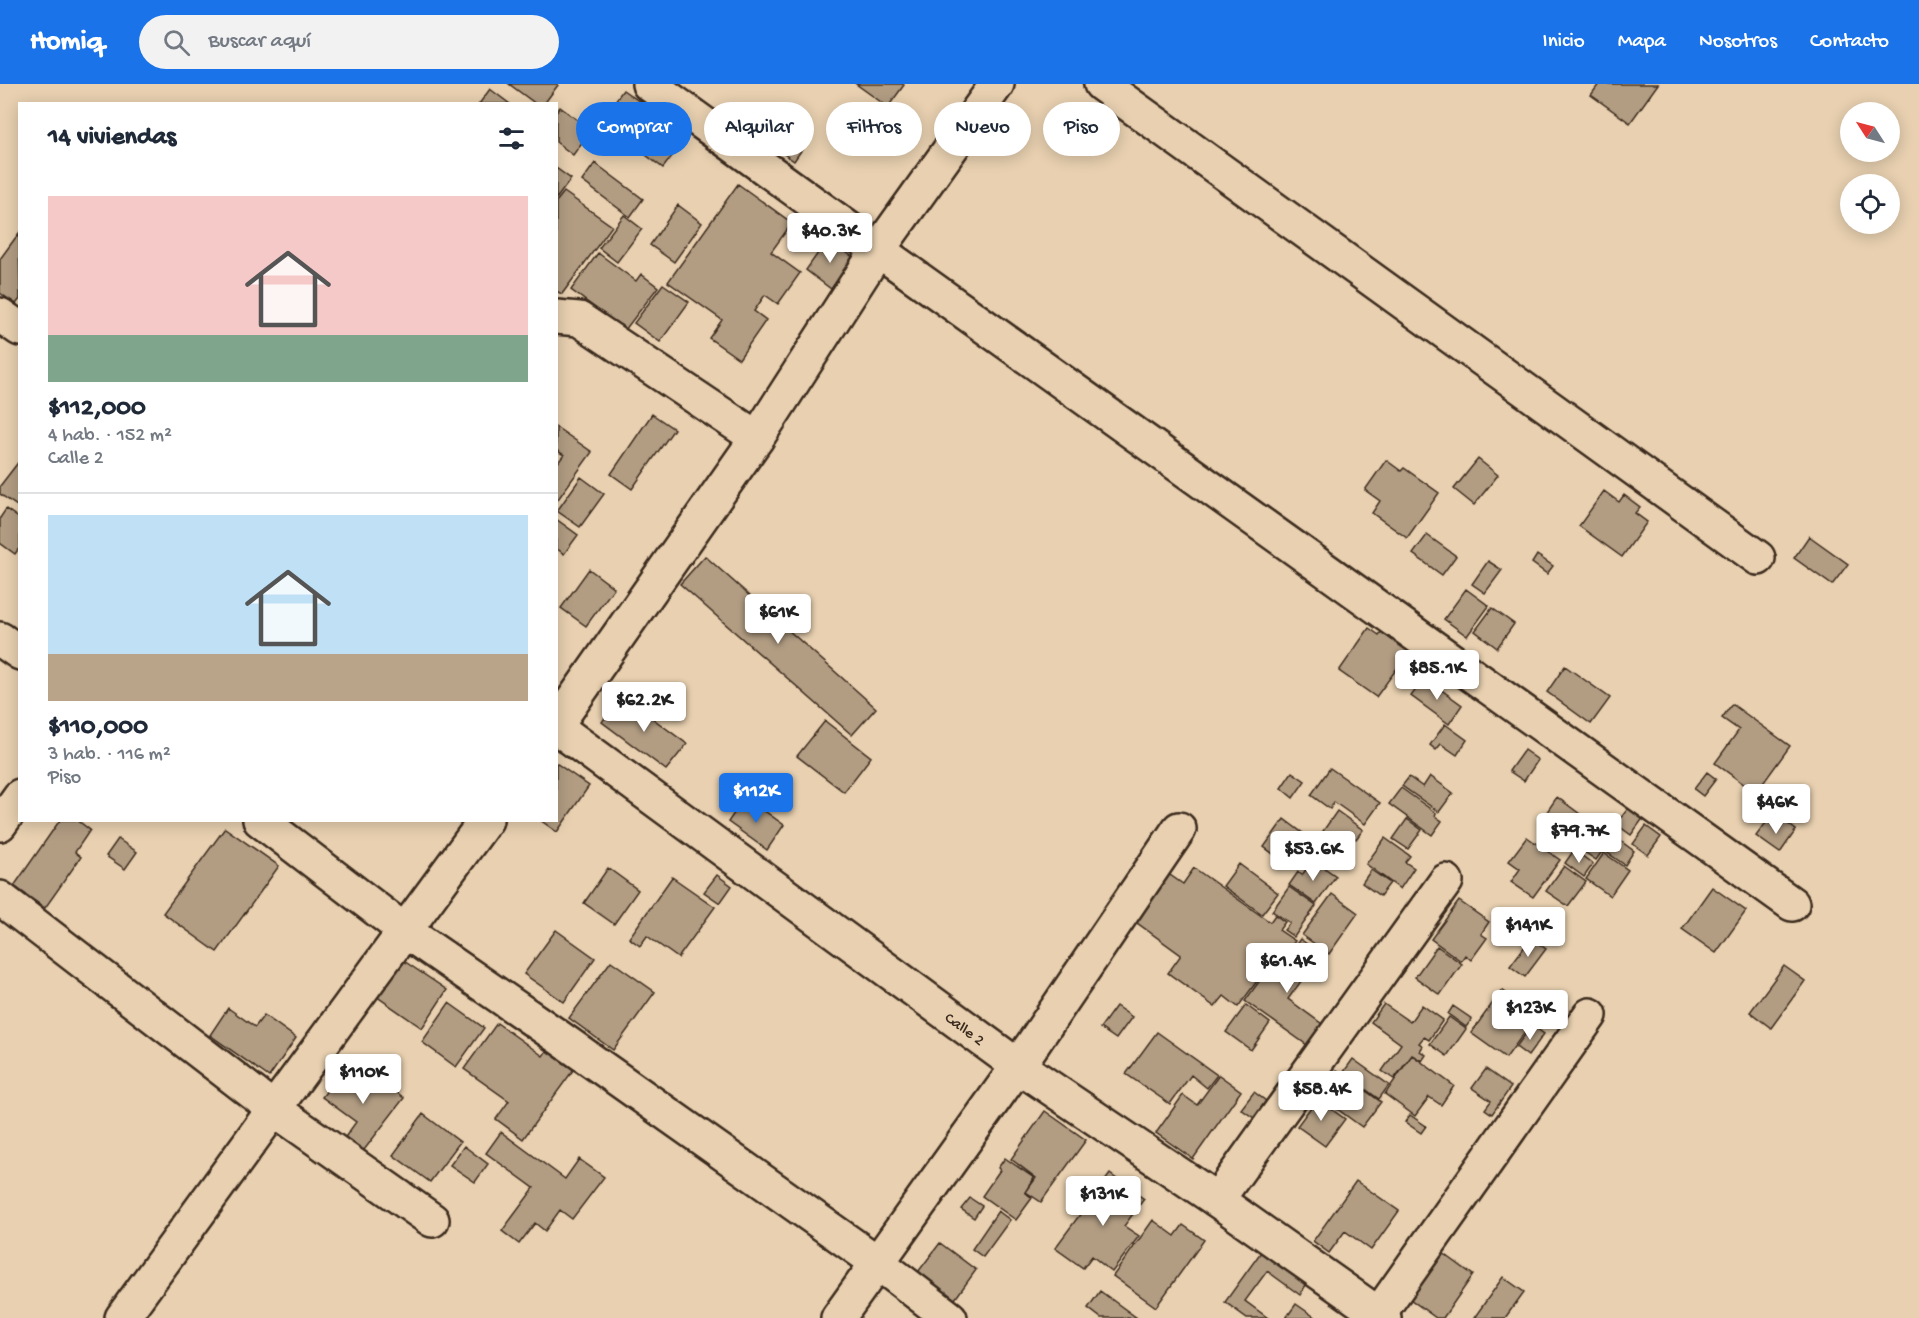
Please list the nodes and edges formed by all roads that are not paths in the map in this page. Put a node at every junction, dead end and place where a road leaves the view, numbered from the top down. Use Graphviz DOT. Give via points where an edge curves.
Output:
graph roads {
  1 [pos="649,84"];
  2 [pos="997,84"];
  3 [pos="1101,84"];
  4 [pos="878,250"];
  5 [pos="0,315"];
  6 [pos="558,317"];
  7 [pos="18,328"];
  8 [pos="757,438"];
  9 [pos="1758,558"];
  10 [pos="0,639"];
  11 [pos="18,652"];
  12 [pos="558,723"];
  13 [pos="558,727"];
  14 [pos="18,799"];
  15 [pos="263,822"];
  16 [pos="485,822"];
  17 [pos="0,824"];
  18 [pos="1179,829"];
  19 [pos="1446,881"];
  20 [pos="0,898"];
  21 [pos="1792,904"];
  22 [pos="405,931"];
  23 [pos="1590,1015"];
  24 [pos="1018,1066"];
  25 [pos="274,1109"];
  26 [pos="1217,1200"];
  27 [pos="432,1220"];
  28 [pos="878,1263"];
  29 [pos="1379,1317"];
  30 [pos="122,1318"];
  31 [pos="838,1318"];
  32 [pos="950,1318"];
  1 -- 4 [label="street"];
  2 -- 4 [label="street"];
  3 -- 9 [label="street"];
  4 -- 8 [label="street"];
  4 -- 21 [label="street"];
  5 -- 7 [label="street"];
  6 -- 8 [label="street" via="579,319"];
  8 -- 12 [label="street"];
  10 -- 11 [label="street"];
  13 -- 24 [label="street, Calle 2"];
  14 -- 17 [label="street"];
  15 -- 22 [label="street"];
  16 -- 22 [label="street"];
  18 -- 24 [label="street"];
  19 -- 26 [label="street"];
  20 -- 25 [label="street"];
  22 -- 25 [label="street"];
  22 -- 28 [label="street"];
  23 -- 29 [label="street"];
  24 -- 26 [label="street, Calle 2"];
  24 -- 28 [label="street"];
  25 -- 27 [label="street"];
  25 -- 30 [label="street"];
  26 -- 29 [label="street, Calle 2"];
  28 -- 31 [label="street"];
  28 -- 32 [label="street"];
}
